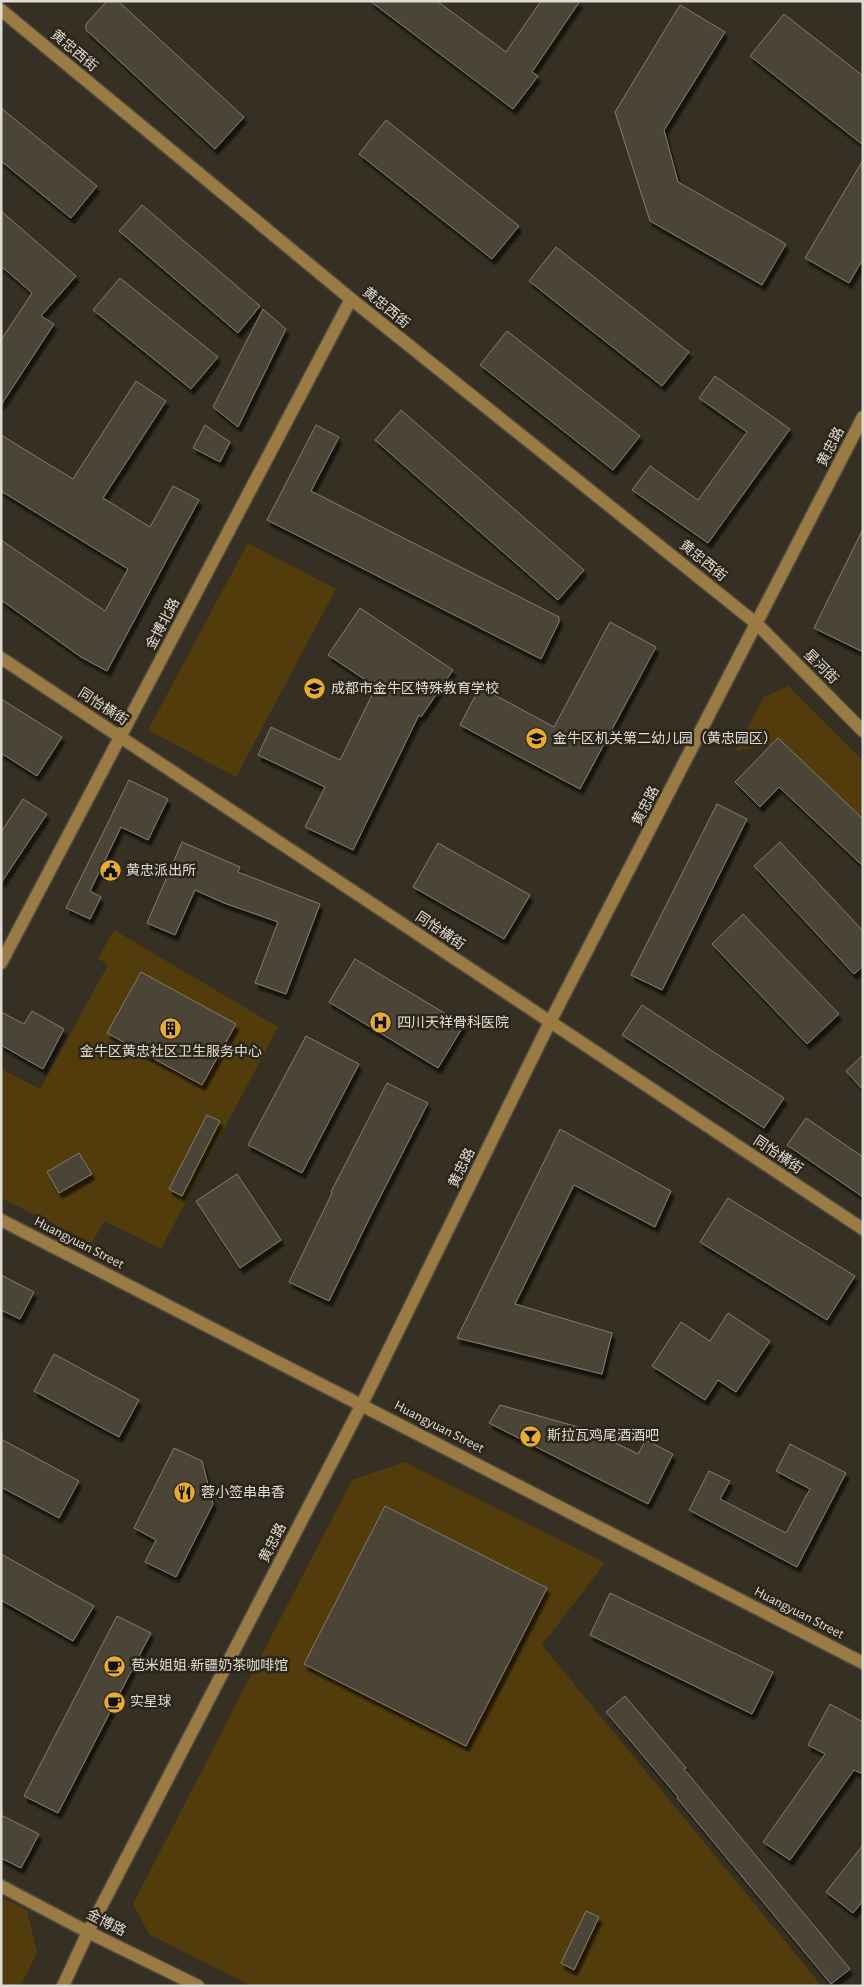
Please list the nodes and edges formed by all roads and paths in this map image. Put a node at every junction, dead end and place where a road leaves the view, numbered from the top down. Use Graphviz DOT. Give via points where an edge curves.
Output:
graph roads {
  1 [pos="1,10"];
  2 [pos="351,299"];
  3 [pos="863,417"];
  4 [pos="757,624"];
  5 [pos="1,658"];
  6 [pos="863,731"];
  7 [pos="120,737"];
  8 [pos="1,963"];
  9 [pos="550,1022"];
  10 [pos="1,1220"];
  11 [pos="863,1229"];
  12 [pos="362,1404"];
  13 [pos="863,1663"];
  14 [pos="1,1886"];
  15 [pos="88,1932"];
  16 [pos="63,1986"];
  17 [pos="198,1986"];
  1 -- 2 [label="street, 黄忠西街"];
  2 -- 4 [label="street, 黄忠西街"];
  2 -- 7 [label="street, 金博北路"];
  3 -- 4 [label="street, 黄忠路"];
  4 -- 6 [label="street, 星河街"];
  4 -- 9 [label="street, 黄忠路"];
  5 -- 7 [label="street, 同怡横街"];
  7 -- 8 [label="street, 金博北路"];
  7 -- 9 [label="street, 同怡横街"];
  9 -- 11 [label="street, 同怡横街"];
  9 -- 12 [label="street, 黄忠路"];
  10 -- 12 [label="street, Huangyuan Street"];
  12 -- 13 [label="street, Huangyuan Street"];
  12 -- 15 [label="street, 黄忠路"];
  14 -- 15 [label="street, 金博路"];
  15 -- 16 [label="street, 黄忠路"];
  15 -- 17 [label="street, 金博路"];
}
